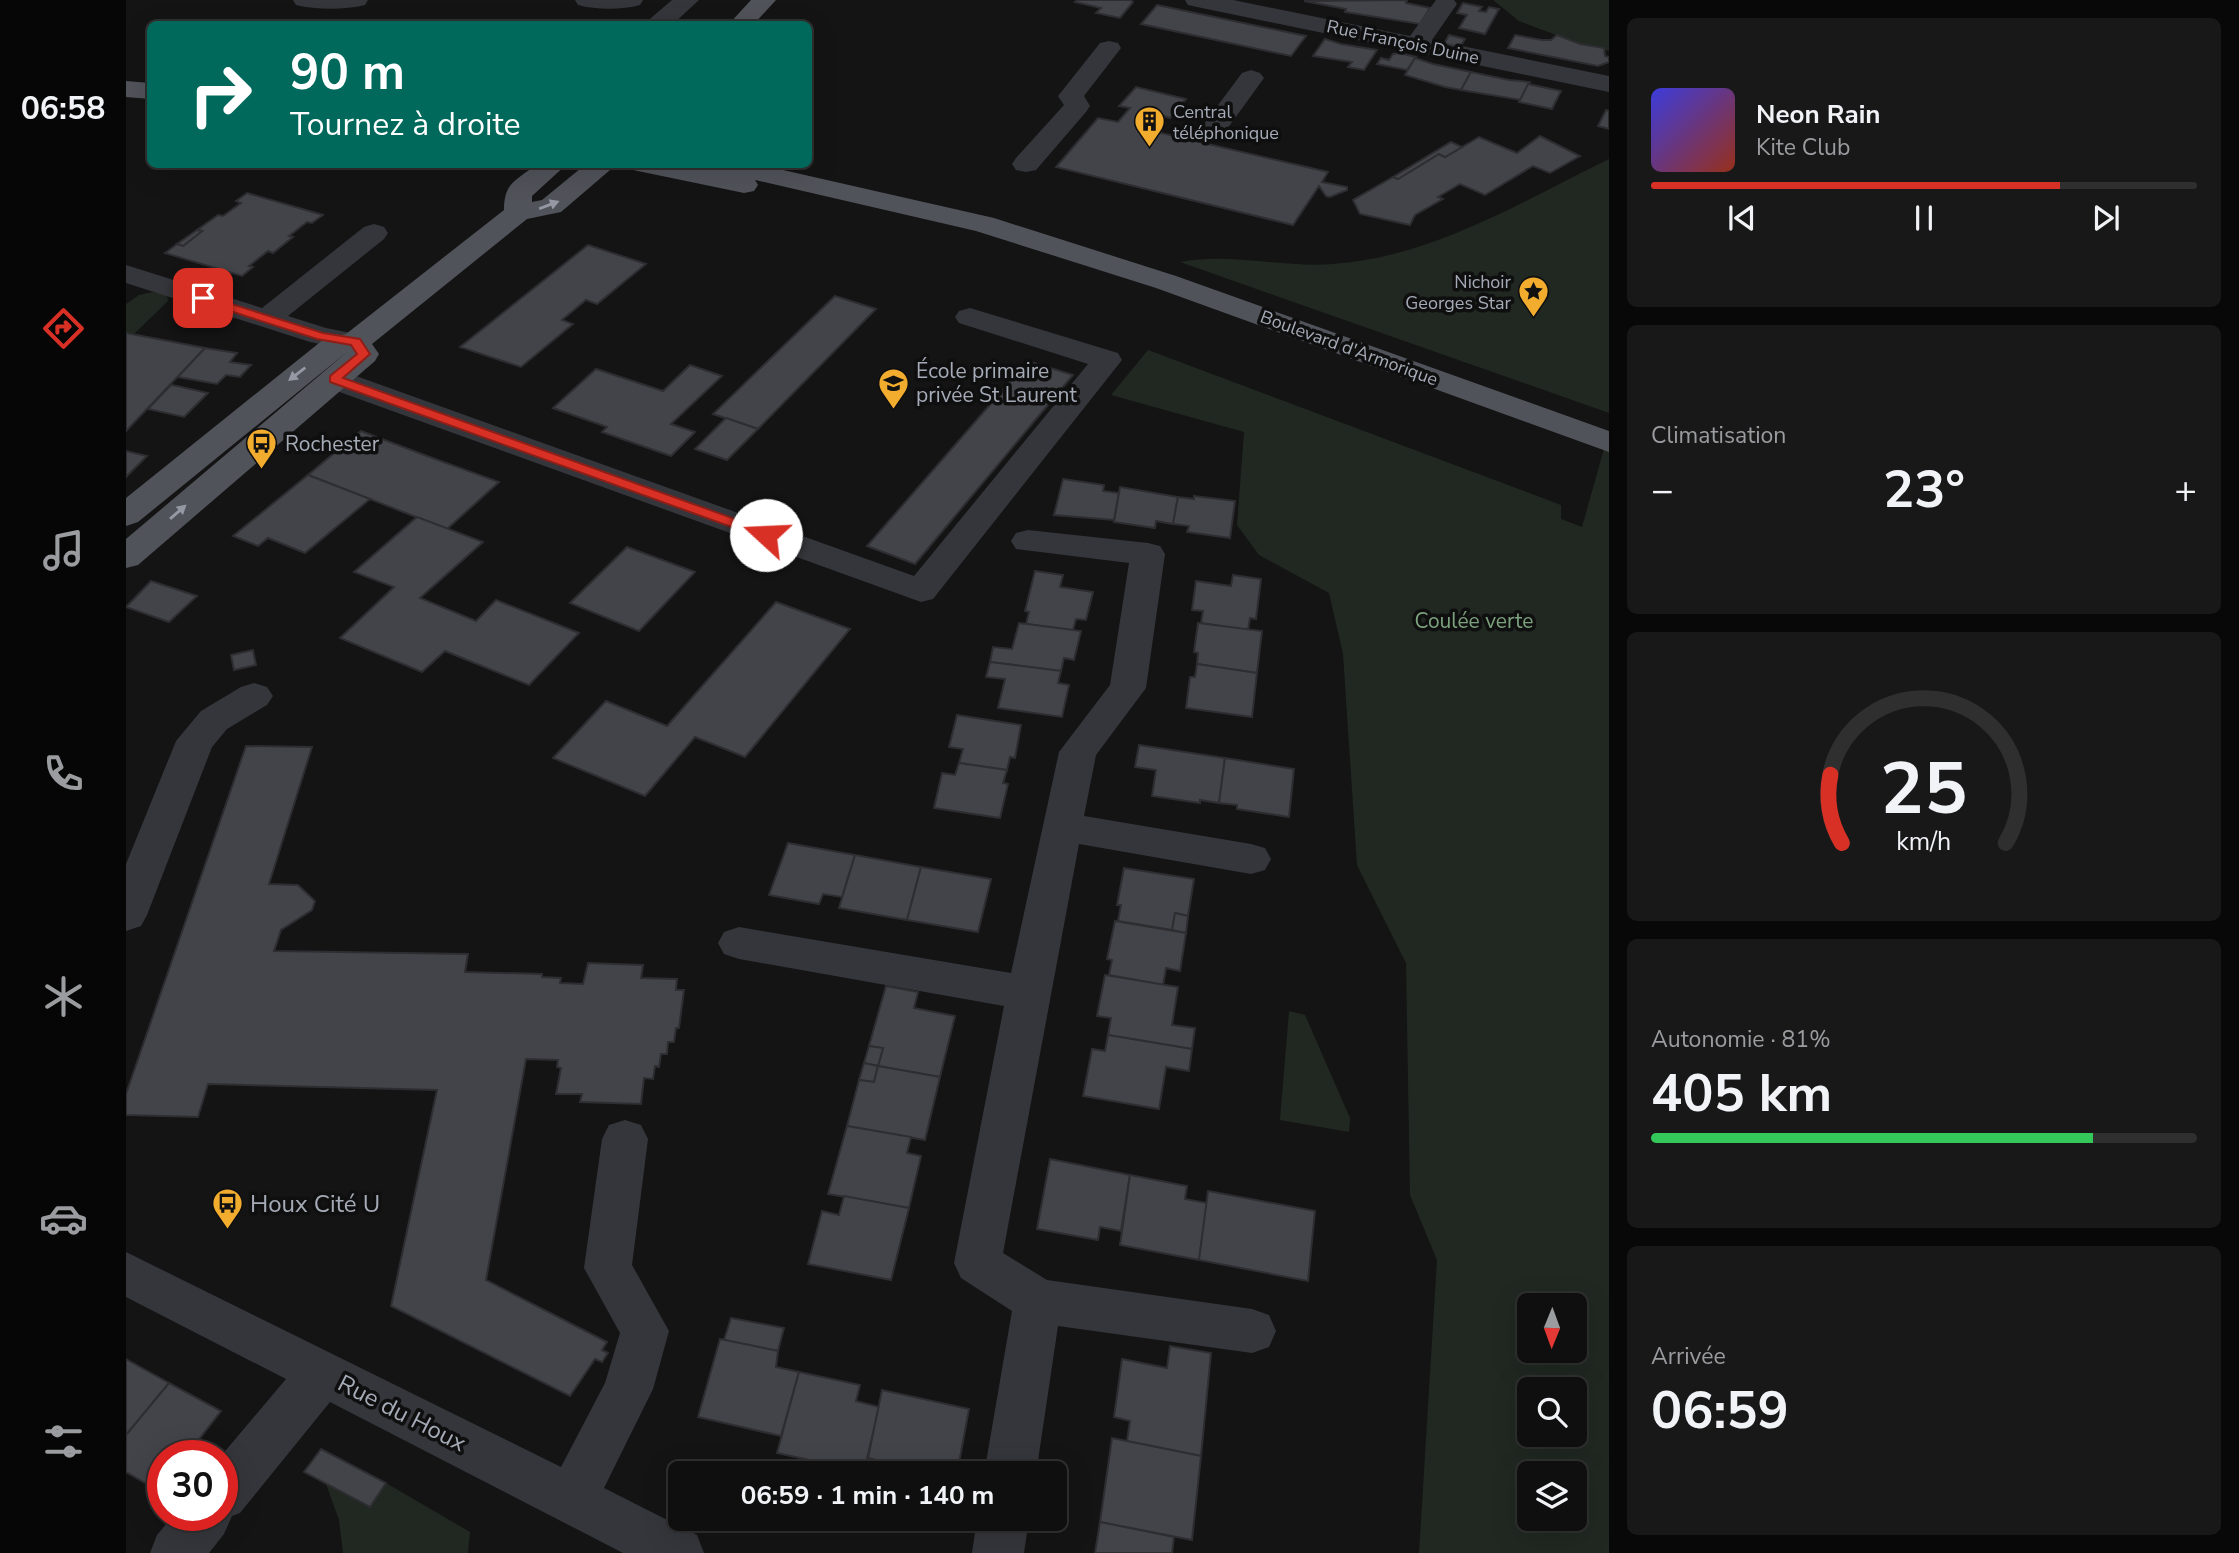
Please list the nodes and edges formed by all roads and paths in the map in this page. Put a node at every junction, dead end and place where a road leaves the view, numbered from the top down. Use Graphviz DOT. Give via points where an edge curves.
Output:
graph roads {
  1 [pos="304,0"];
  2 [pos="356,0"];
  3 [pos="587,0"];
  4 [pos="631,0"];
  5 [pos="687,0"];
  6 [pos="764,0"];
  7 [pos="1197,0"];
  8 [pos="1446,4"];
  9 [pos="349,21"];
  10 [pos="662,21"];
  11 [pos="744,21"];
  12 [pos="1416,45"];
  13 [pos="1110,48"];
  14 [pos="1251,78"];
  15 [pos="1609,84"];
  16 [pos="126,89"];
  17 [pos="147,91"];
  18 [pos="1213,130"];
  19 [pos="1026,164"];
  20 [pos="549,168"];
  21 [pos="599,168"];
  22 [pos="663,168"];
  23 [pos="736,168"];
  24 [pos="518,214"];
  25 [pos="374,233"];
  26 [pos="1087,258"];
  27 [pos="126,274"];
  28 [pos="970,317"];
  29 [pos="266,318"];
  30 [pos="355,342"];
  31 [pos="334,379"];
  32 [pos="1595,437"];
  33 [pos="126,515"];
  34 [pos="1028,541"];
  35 [pos="126,557"];
  36 [pos="254,696"];
  37 [pos="1062,827"];
  38 [pos="1251,859"];
  39 [pos="126,915"];
  40 [pos="739,943"];
  41 [pos="1028,993"];
  42 [pos="625,1139"];
  43 [pos="126,1273"];
  44 [pos="1038,1301"];
  45 [pos="1252,1331"];
  46 [pos="322,1373"];
  47 [pos="1012,1461"];
  48 [pos="238,1475"];
  49 [pos="572,1499"];
  50 [pos="194,1531"];
  51 [pos="1001,1531"];
  52 [pos="176,1553"];
  53 [pos="678,1553"];
  54 [pos="998,1553"];
  1 -- 2 [label="street"];
  2 -- 9 [label="street"];
  3 -- 4 [label="street"];
  5 -- 10 [label="street"];
  6 -- 11 [label="main road"];
  7 -- 12 [label="street, Rue François Duine"];
  8 -- 12 [label="street"];
  12 -- 15 [label="street, Rue François Duine"];
  13 -- 19 [label="street" via="1072,96 1077,106"];
  14 -- 18 [label="street"];
  16 -- 17 [label="main road"];
  20 -- 24 [label="main road" via="518,193"];
  24 -- 21 [label="main road, one-way" via="551,206"];
  22 -- 26 [label="main road, Boulevard d'Armorique"];
  23 -- 26 [label="main road, Boulevard d'Armorique" via="984,224"];
  24 -- 30 [label="main road"];
  25 -- 29 [label="street"];
  26 -- 32 [label="main road, Boulevard d'Armorique"];
  27 -- 29 [label="street"];
  28 -- 31 [label="street" via="1107,360 921,591"];
  29 -- 30 [label="street"];
  30 -- 31 [label="main road" via="364,354"];
  30 -- 33 [label="main road, one-way" via="335,345"];
  35 -- 31 [label="main road, one-way"];
  34 -- 37 [label="street" via="1148,554 1128,688 1078,752"];
  36 -- 39 [label="street" via="214,720 195,741"];
  37 -- 38 [label="street"];
  37 -- 41 [label="street"];
  40 -- 41 [label="street"];
  41 -- 44 [label="street" via="978,1263"];
  42 -- 49 [label="street" via="608,1268 645,1331 628,1389"];
  43 -- 46 [label="street, Rue du Houx"];
  44 -- 45 [label="street"];
  44 -- 47 [label="street"];
  46 -- 48 [label="street"];
  46 -- 49 [label="street, Rue du Houx"];
  49 -- 53 [label="street, Rue du Houx"];
  50 -- 52 [label="street"];
  51 -- 54 [label="street"];
}
